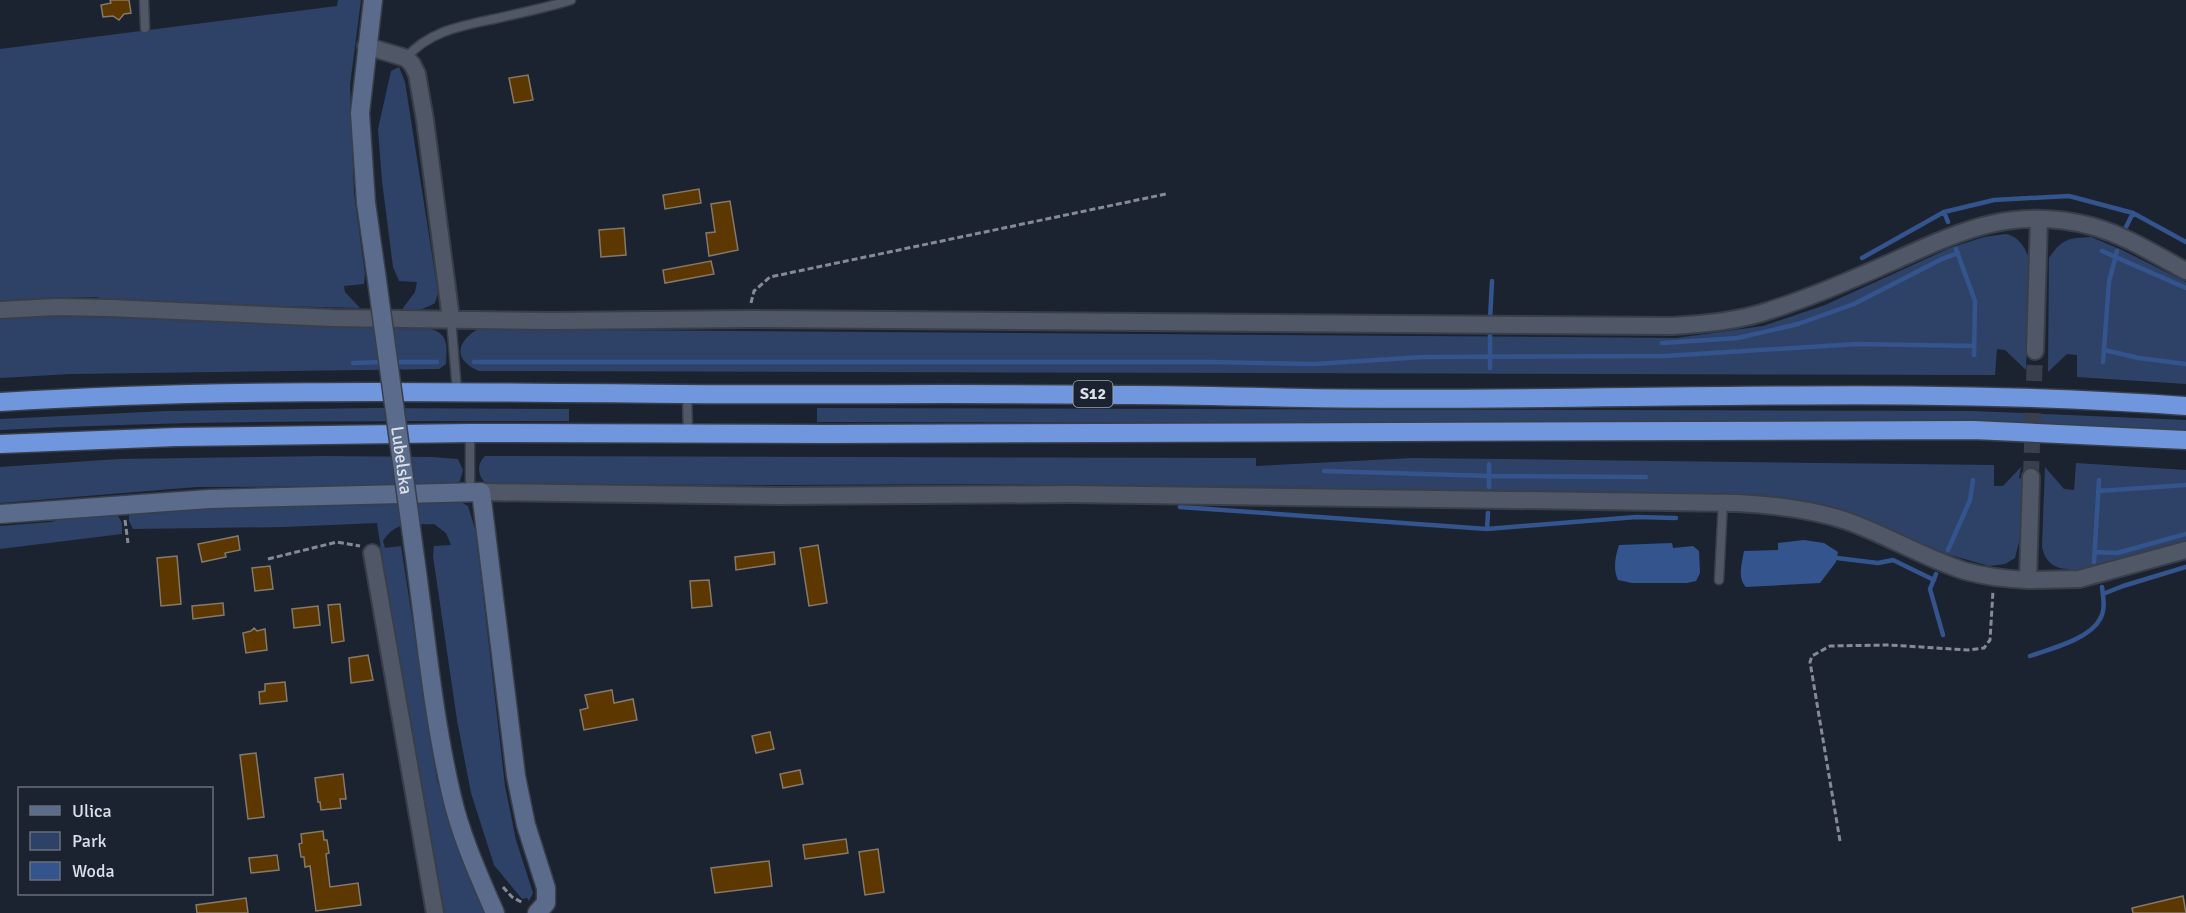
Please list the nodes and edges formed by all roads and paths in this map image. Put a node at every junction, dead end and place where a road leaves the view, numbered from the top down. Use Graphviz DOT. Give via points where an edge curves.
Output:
graph roads {
  1 [pos="144,0"];
  2 [pos="373,0"];
  3 [pos="571,0"];
  4 [pos="145,28"];
  5 [pos="366,46"];
  6 [pos="406,58"];
  7 [pos="1166,194"];
  8 [pos="2039,219"];
  9 [pos="2186,272"];
  10 [pos="0,310"];
  11 [pos="451,319"];
  12 [pos="748,319"];
  13 [pos="2035,351"];
  14 [pos="457,391"];
  15 [pos="687,394"];
  16 [pos="0,402"];
  17 [pos="2186,405"];
  18 [pos="470,433"];
  19 [pos="688,434"];
  20 [pos="2186,440"];
  21 [pos="0,444"];
  22 [pos="2031,477"];
  23 [pos="475,492"];
  24 [pos="1723,502"];
  25 [pos="0,514"];
  26 [pos="2186,550"];
  27 [pos="372,552"];
  28 [pos="268,559"];
  29 [pos="1994,577"];
  30 [pos="1719,580"];
  31 [pos="2028,580"];
  32 [pos="1840,841"];
  33 [pos="500,884"];
  34 [pos="531,909"];
  35 [pos="435,913"];
  36 [pos="495,913"];
  1 -- 4 [label="lane"];
  2 -- 5 [label="street, Lubelska"];
  3 -- 6 [label="lane" via="457,26 431,37"];
  5 -- 6 [label="street"];
  5 -- 36 [label="street, Lubelska, bridge" via="361,134 366,203 436,702 451,794"];
  6 -- 11 [label="street" via="417,74 425,120"];
  7 -- 12 [label="path" via="770,277 754,291"];
  8 -- 9 [label="street" via="2107,231"];
  8 -- 12 [label="street" via="1999,222 1958,233 1770,311 1693,324 1644,327"];
  8 -- 13 [label="street"];
  10 -- 11 [label="street" via="110,308"];
  11 -- 12 [label="street"];
  11 -- 14 [label="lane"];
  14 -- 15 [label="highway, S12"];
  14 -- 16 [label="highway, S12" via="160,395"];
  15 -- 17 [label="highway, S12" via="1134,394 1313,399 1974,397"];
  15 -- 19 [label="lane"];
  18 -- 19 [label="highway, S12"];
  18 -- 21 [label="highway, S12"];
  18 -- 23 [label="lane"];
  19 -- 20 [label="highway, S12" via="1973,430"];
  22 -- 31 [label="street"];
  23 -- 24 [label="street"];
  23 -- 25 [label="street" via="209,499"];
  23 -- 34 [label="street" via="516,776 526,825 546,888 546,903"];
  24 -- 29 [label="street" via="1820,513 1965,571"];
  24 -- 30 [label="lane"];
  26 -- 31 [label="street" via="2079,579"];
  27 -- 28 [label="path" via="338,542"];
  27 -- 35 [label="street"];
  29 -- 31 [label="street"];
  29 -- 32 [label="path" via="1990,640 1984,648 1830,646 1812,656"];
  33 -- 34 [label="path"];
}
